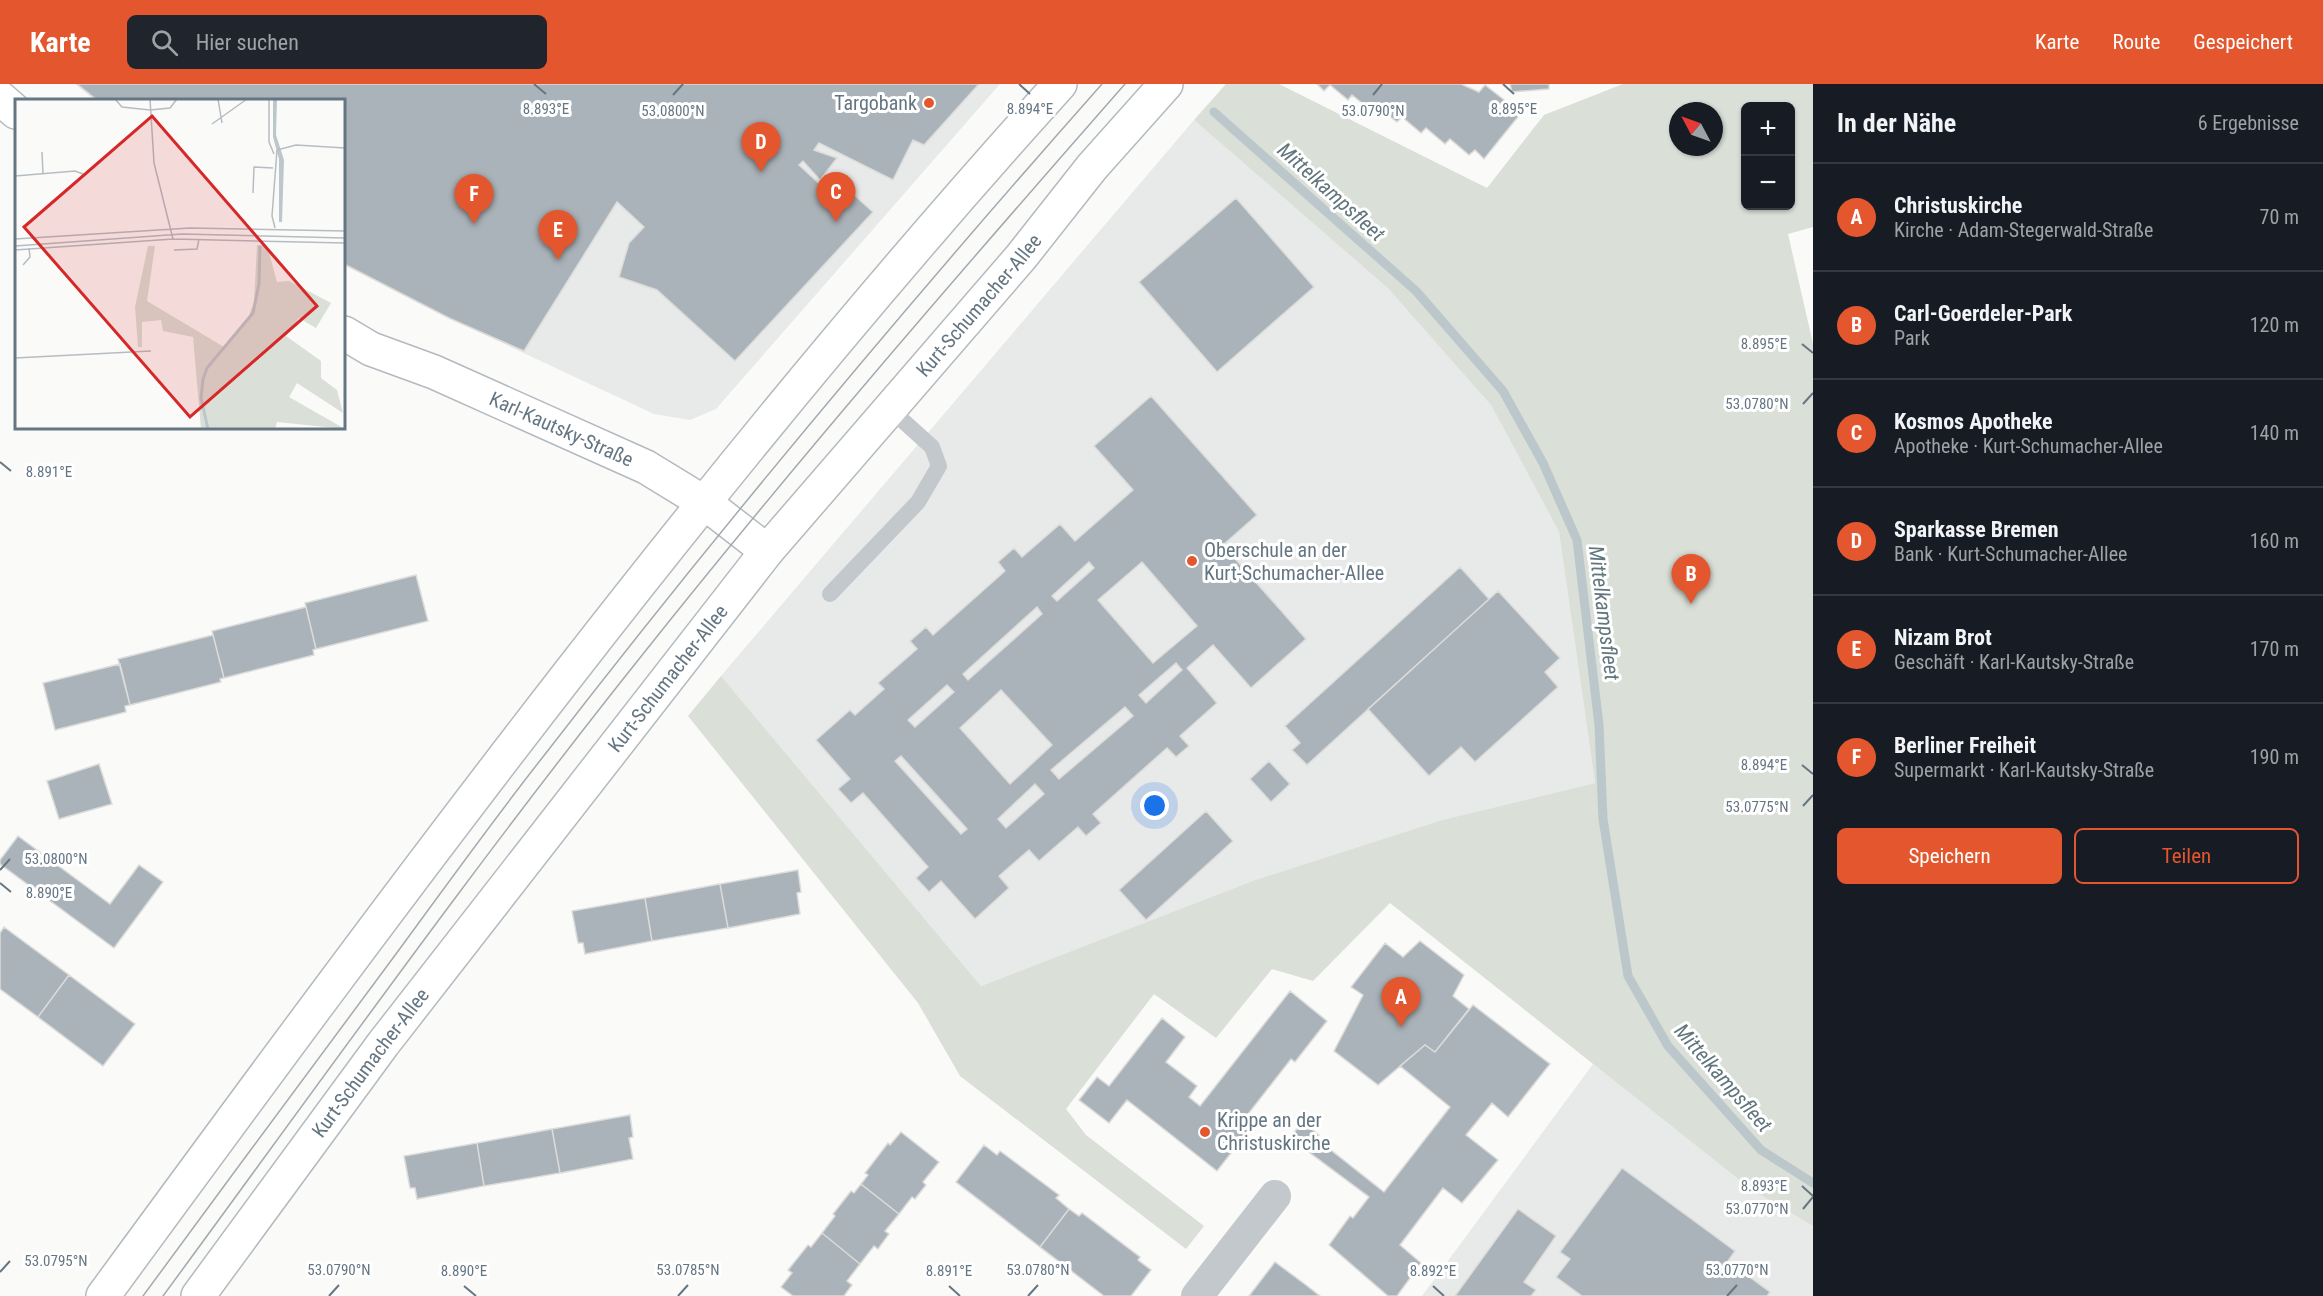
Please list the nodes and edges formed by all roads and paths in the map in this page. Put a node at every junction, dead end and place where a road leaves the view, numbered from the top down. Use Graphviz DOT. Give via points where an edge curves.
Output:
graph roads {
  1 [pos="1060,84"];
  2 [pos="1166,84"];
  3 [pos="0,98"];
  4 [pos="15,111"];
  5 [pos="345,334"];
  6 [pos="890,409"];
  7 [pos="705,502"];
  8 [pos="766,551"];
  9 [pos="830,594"];
  10 [pos="1275,1196"];
  11 [pos="103,1296"];
  12 [pos="198,1296"];
  13 [pos="1197,1296"];
  1 -- 7 [label="street" via="956,200"];
  2 -- 6 [label="street, Kurt-Schumacher-Allee"];
  3 -- 4 [label="street"];
  5 -- 7 [label="street, Karl-Kautsky-Straße" via="371,349 434,372 646,467"];
  6 -- 8 [label="street, Kurt-Schumacher-Allee"];
  6 -- 9 [label="lane" via="932,447 939,466 918,502"];
  7 -- 8 [label="street, Karl-Kautsky-Straße"];
  7 -- 11 [label="street" via="512,748"];
  8 -- 12 [label="street, Kurt-Schumacher-Allee" via="383,1044"];
  10 -- 13 [label="street"];
}
